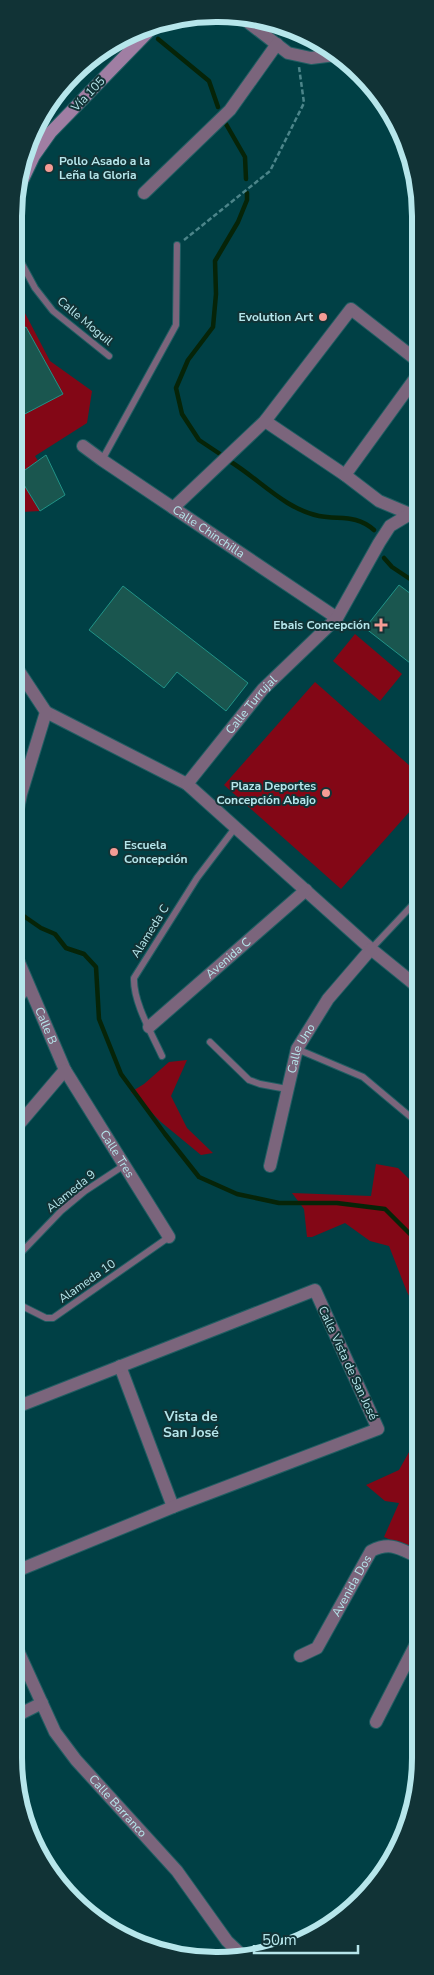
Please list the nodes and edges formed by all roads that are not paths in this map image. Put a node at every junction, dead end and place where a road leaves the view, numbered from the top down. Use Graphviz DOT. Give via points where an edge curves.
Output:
graph roads {
  1 [pos="253,26"];
  2 [pos="143,37"];
  3 [pos="277,44"];
  4 [pos="326,56"];
  5 [pos="29,166"];
  6 [pos="144,193"];
  7 [pos="177,246"];
  8 [pos="22,263"];
  9 [pos="109,356"];
  10 [pos="412,357"];
  11 [pos="412,381"];
  12 [pos="265,421"];
  13 [pos="83,446"];
  14 [pos="102,460"];
  15 [pos="344,476"];
  16 [pos="173,508"];
  17 [pos="412,512"];
  18 [pos="412,514"];
  19 [pos="337,618"];
  20 [pos="22,676"];
  21 [pos="46,712"];
  22 [pos="186,784"];
  23 [pos="22,791"];
  24 [pos="235,828"];
  25 [pos="306,890"];
  26 [pos="412,905"];
  27 [pos="371,949"];
  28 [pos="22,969"];
  29 [pos="412,983"];
  30 [pos="30,988"];
  31 [pos="22,997"];
  32 [pos="149,1027"];
  33 [pos="210,1042"];
  34 [pos="297,1048"];
  35 [pos="162,1056"];
  36 [pos="65,1070"];
  37 [pos="287,1089"];
  38 [pos="412,1119"];
  39 [pos="22,1121"];
  40 [pos="123,1166"];
  41 [pos="270,1166"];
  42 [pos="169,1237"];
  43 [pos="22,1252"];
  44 [pos="22,1306"];
  45 [pos="120,1366"];
  46 [pos="22,1405"];
  47 [pos="173,1507"];
  48 [pos="412,1554"];
  49 [pos="22,1569"];
  50 [pos="412,1652"];
  51 [pos="300,1656"];
  52 [pos="22,1659"];
  53 [pos="42,1703"];
  54 [pos="22,1713"];
  55 [pos="376,1722"];
  56 [pos="238,1951"];
  1 -- 3 [label="street"];
  2 -- 5 [label="main road, Vía 105" via="51,132"];
  3 -- 4 [label="street" via="288,53 311,58"];
  3 -- 6 [label="street" via="230,110"];
  7 -- 14 [label="lane" via="176,325"];
  8 -- 9 [label="lane, Calle Moguil" via="35,288 53,311"];
  10 -- 12 [label="street" via="351,309"];
  11 -- 15 [label="street"];
  12 -- 15 [label="street"];
  12 -- 16 [label="street"];
  13 -- 14 [label="street, Calle Chinchilla"];
  14 -- 16 [label="street, Calle Chinchilla"];
  15 -- 17 [label="street" via="379,501"];
  16 -- 19 [label="street, Calle Chinchilla"];
  18 -- 19 [label="street, Calle Turrujal" via="390,526"];
  19 -- 22 [label="street, Calle Turrujal" via="263,689"];
  20 -- 21 [label="street"];
  21 -- 22 [label="street"];
  21 -- 23 [label="street"];
  22 -- 24 [label="street"];
  24 -- 25 [label="street"];
  24 -- 32 [label="lane, Alameda C" via="197,878 134,978 137,999"];
  25 -- 27 [label="street"];
  25 -- 32 [label="street, Avenida C"];
  26 -- 27 [label="lane"];
  27 -- 29 [label="street"];
  27 -- 34 [label="street, Calle Uno" via="328,999"];
  28 -- 30 [label="street, Calle B"];
  30 -- 31 [label="lane"];
  30 -- 36 [label="street, Calle B"];
  32 -- 35 [label="lane, Alameda C"];
  33 -- 37 [label="lane" via="249,1080"];
  34 -- 37 [label="street, Calle Uno"];
  34 -- 38 [label="lane" via="362,1077"];
  36 -- 39 [label="street"];
  36 -- 40 [label="street, Calle Tres"];
  37 -- 41 [label="street, Calle Uno"];
  40 -- 42 [label="street, Calle Tres"];
  40 -- 43 [label="lane, Alameda 9" via="61,1211"];
  42 -- 44 [label="lane, Alameda 10" via="53,1318 46,1318"];
  45 -- 46 [label="street, Calle Vista de San José"];
  45 -- 47 [label="street"];
  45 -- 47 [label="street, Calle Vista de San José" via="315,1290 378,1429"];
  47 -- 49 [label="street, Calle Vista de San José"];
  48 -- 51 [label="street, Avenida Dos" via="391,1545 371,1551 317,1648"];
  50 -- 55 [label="street"];
  52 -- 53 [label="street, Calle Barranco"];
  53 -- 54 [label="street"];
  53 -- 56 [label="street, Calle Barranco" via="55,1732 76,1760 177,1871"];
}
